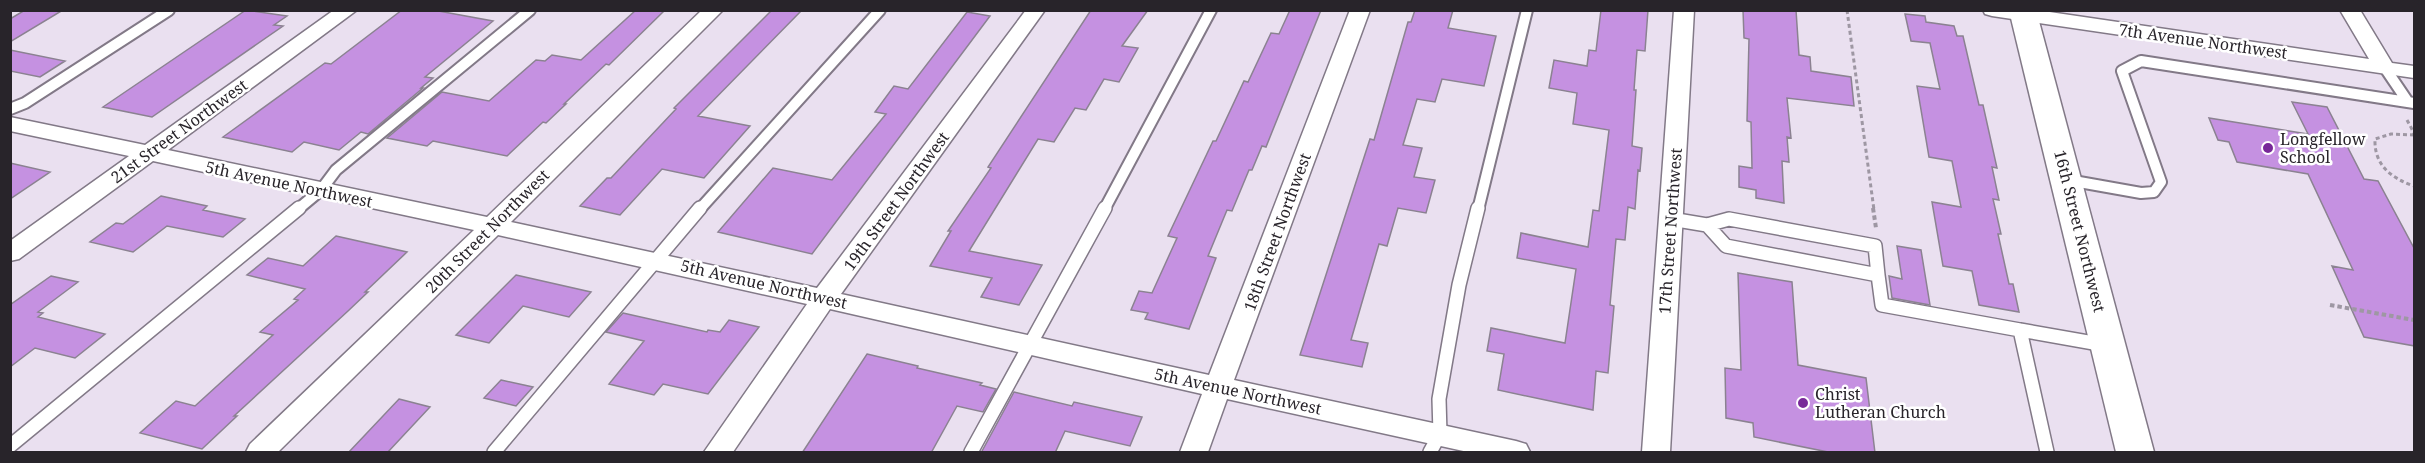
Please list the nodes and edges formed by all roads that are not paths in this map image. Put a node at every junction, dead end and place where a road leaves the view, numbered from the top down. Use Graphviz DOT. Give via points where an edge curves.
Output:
graph roads {
  1 [pos="169,10"];
  2 [pos="348,10"];
  3 [pos="530,10"];
  4 [pos="714,10"];
  5 [pos="880,10"];
  6 [pos="1036,10"];
  7 [pos="1211,10"];
  8 [pos="1360,10"];
  9 [pos="1527,10"];
  10 [pos="1684,10"];
  11 [pos="2350,10"];
  12 [pos="2012,12"];
  13 [pos="2385,68"];
  14 [pos="2415,72"];
  15 [pos="2411,103"];
  16 [pos="10,110"];
  17 [pos="10,124"];
  18 [pos="146,154"];
  19 [pos="2067,179"];
  20 [pos="321,190"];
  21 [pos="1671,219"];
  22 [pos="1707,225"];
  23 [pos="494,226"];
  24 [pos="10,253"];
  25 [pos="656,260"];
  26 [pos="1878,275"];
  27 [pos="824,298"];
  28 [pos="2020,330"];
  29 [pos="1029,346"];
  30 [pos="2109,346"];
  31 [pos="1219,387"];
  32 [pos="1435,443"];
  33 [pos="10,446"];
  34 [pos="260,453"];
  35 [pos="494,453"];
  36 [pos="718,453"];
  37 [pos="971,453"];
  38 [pos="1194,453"];
  39 [pos="1516,453"];
  40 [pos="1656,453"];
  41 [pos="2047,453"];
  42 [pos="2135,453"];
  1 -- 16 [label="lane"];
  2 -- 18 [label="street, 21st Street Northwest"];
  3 -- 20 [label="lane" via="336,170"];
  4 -- 23 [label="street, 20th Street Northwest"];
  5 -- 25 [label="lane"];
  6 -- 27 [label="street, 19th Street Northwest"];
  7 -- 29 [label="lane"];
  8 -- 31 [label="street, 18th Street Northwest"];
  9 -- 32 [label="lane" via="1459,285"];
  10 -- 21 [label="street, 17th Street Northwest"];
  11 -- 13 [label="street"];
  12 -- 13 [label="street, 7th Avenue Northwest"];
  12 -- 19 [label="street, 16th Street Northwest"];
  13 -- 14 [label="street, 7th Avenue Northwest"];
  13 -- 15 [label="lane"];
  15 -- 19 [label="lane" via="2141,61 2122,70 2161,182 2154,192 2141,193"];
  17 -- 18 [label="street, 5th Avenue Northwest"];
  18 -- 20 [label="street, 5th Avenue Northwest"];
  18 -- 24 [label="street, 21st Street Northwest"];
  19 -- 30 [label="street, 16th Street Northwest"];
  20 -- 23 [label="street, 5th Avenue Northwest"];
  20 -- 33 [label="lane"];
  21 -- 22 [label="lane"];
  21 -- 40 [label="street, 17th Street Northwest"];
  22 -- 26 [label="lane" via="1726,246"];
  22 -- 26 [label="lane" via="1729,219 1875,246"];
  23 -- 25 [label="street, 5th Avenue Northwest"];
  23 -- 34 [label="street, 20th Street Northwest"];
  25 -- 27 [label="street, 5th Avenue Northwest"];
  25 -- 35 [label="lane"];
  26 -- 28 [label="lane" via="1882,305"];
  27 -- 29 [label="street, 5th Avenue Northwest"];
  27 -- 36 [label="street, 19th Street Northwest"];
  28 -- 30 [label="lane"];
  28 -- 41 [label="lane"];
  29 -- 31 [label="street, 5th Avenue Northwest"];
  29 -- 37 [label="lane"];
  30 -- 42 [label="street, 16th Street Northwest"];
  31 -- 32 [label="street, 5th Avenue Northwest"];
  31 -- 38 [label="street, 18th Street Northwest"];
  32 -- 39 [label="street, 5th Avenue Northwest"];
}
